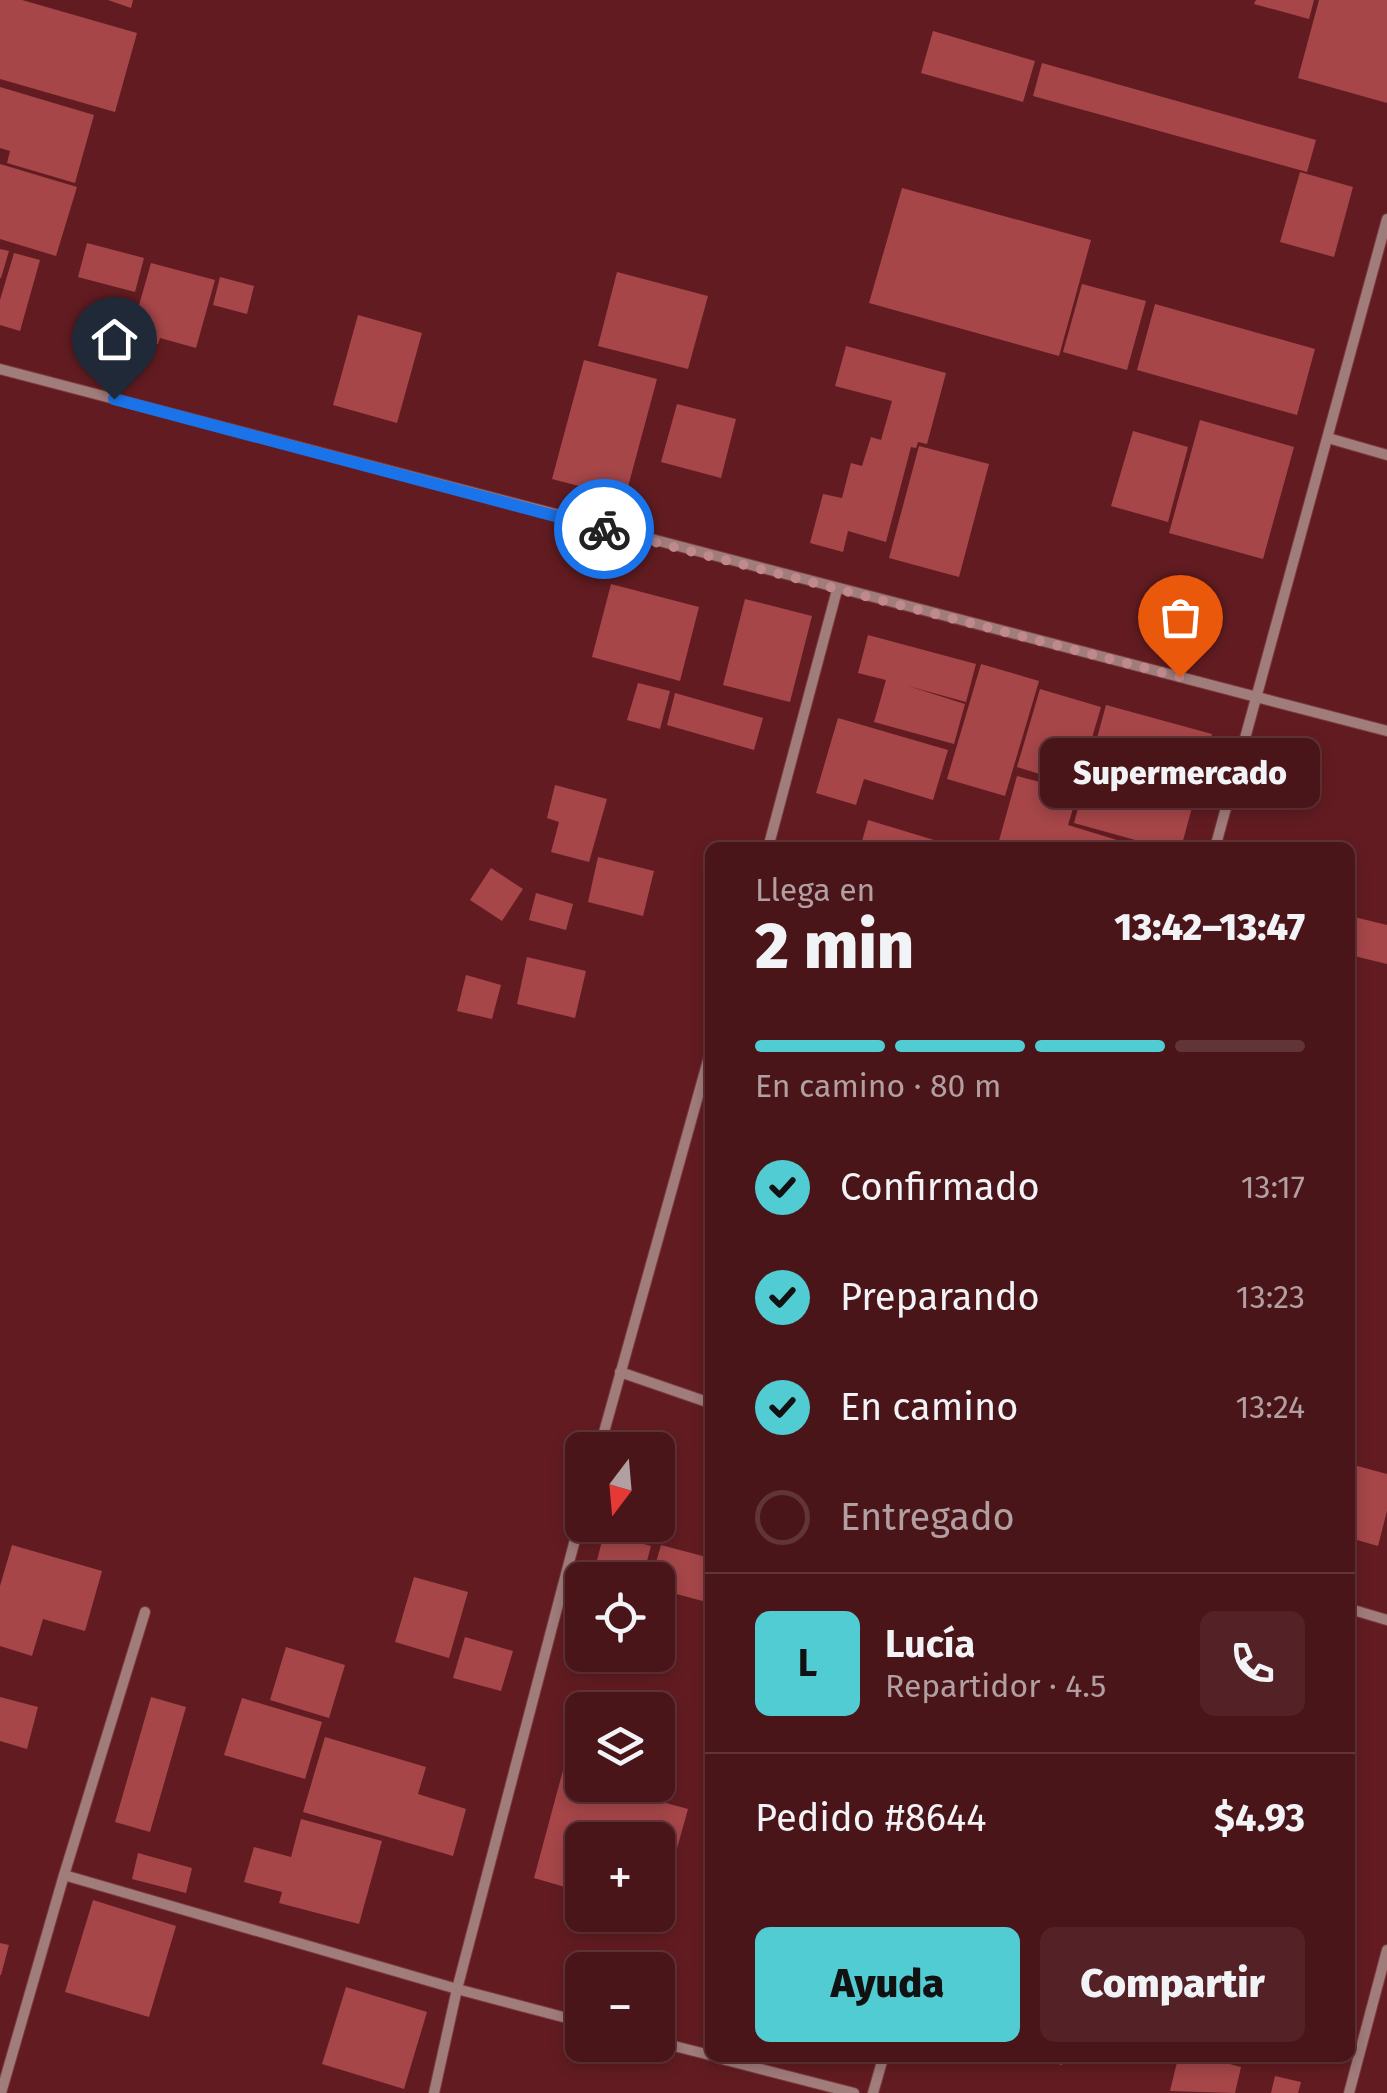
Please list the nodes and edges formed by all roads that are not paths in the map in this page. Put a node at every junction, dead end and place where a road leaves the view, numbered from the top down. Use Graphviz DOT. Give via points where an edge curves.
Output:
graph roads {
  1 [pos="1387,219"];
  2 [pos="0,369"];
  3 [pos="1328,438"];
  4 [pos="1387,455"];
  5 [pos="837,590"];
  6 [pos="1256,696"];
  7 [pos="1387,731"];
  8 [pos="770,842"];
  9 [pos="1217,842"];
  10 [pos="705,1071"];
  11 [pos="620,1372"];
  12 [pos="705,1401"];
  13 [pos="604,1432"];
  14 [pos="574,1542"];
  15 [pos="1355,1610"];
  16 [pos="145,1612"];
  17 [pos="1387,1620"];
  18 [pos="64,1875"];
  19 [pos="1387,1950"];
  20 [pos="456,1990"];
  21 [pos="565,2018"];
  22 [pos="675,2047"];
  23 [pos="705,2055"];
  24 [pos="734,2062"];
  25 [pos="882,2062"];
  26 [pos="2,2093"];
  27 [pos="434,2093"];
  28 [pos="854,2093"];
  29 [pos="873,2093"];
  30 [pos="1349,2093"];
  1 -- 3 [label="street"];
  2 -- 5 [label="street"];
  3 -- 4 [label="street"];
  3 -- 6 [label="street"];
  5 -- 6 [label="street"];
  5 -- 8 [label="street"];
  6 -- 7 [label="street"];
  6 -- 9 [label="street"];
  10 -- 11 [label="street"];
  11 -- 12 [label="street"];
  11 -- 13 [label="street"];
  14 -- 20 [label="street"];
  15 -- 17 [label="street"];
  16 -- 18 [label="street"];
  18 -- 20 [label="street"];
  18 -- 26 [label="street"];
  19 -- 30 [label="street"];
  20 -- 21 [label="street"];
  20 -- 27 [label="street"];
  22 -- 23 [label="street"];
  24 -- 28 [label="street"];
  25 -- 29 [label="street"];
}
